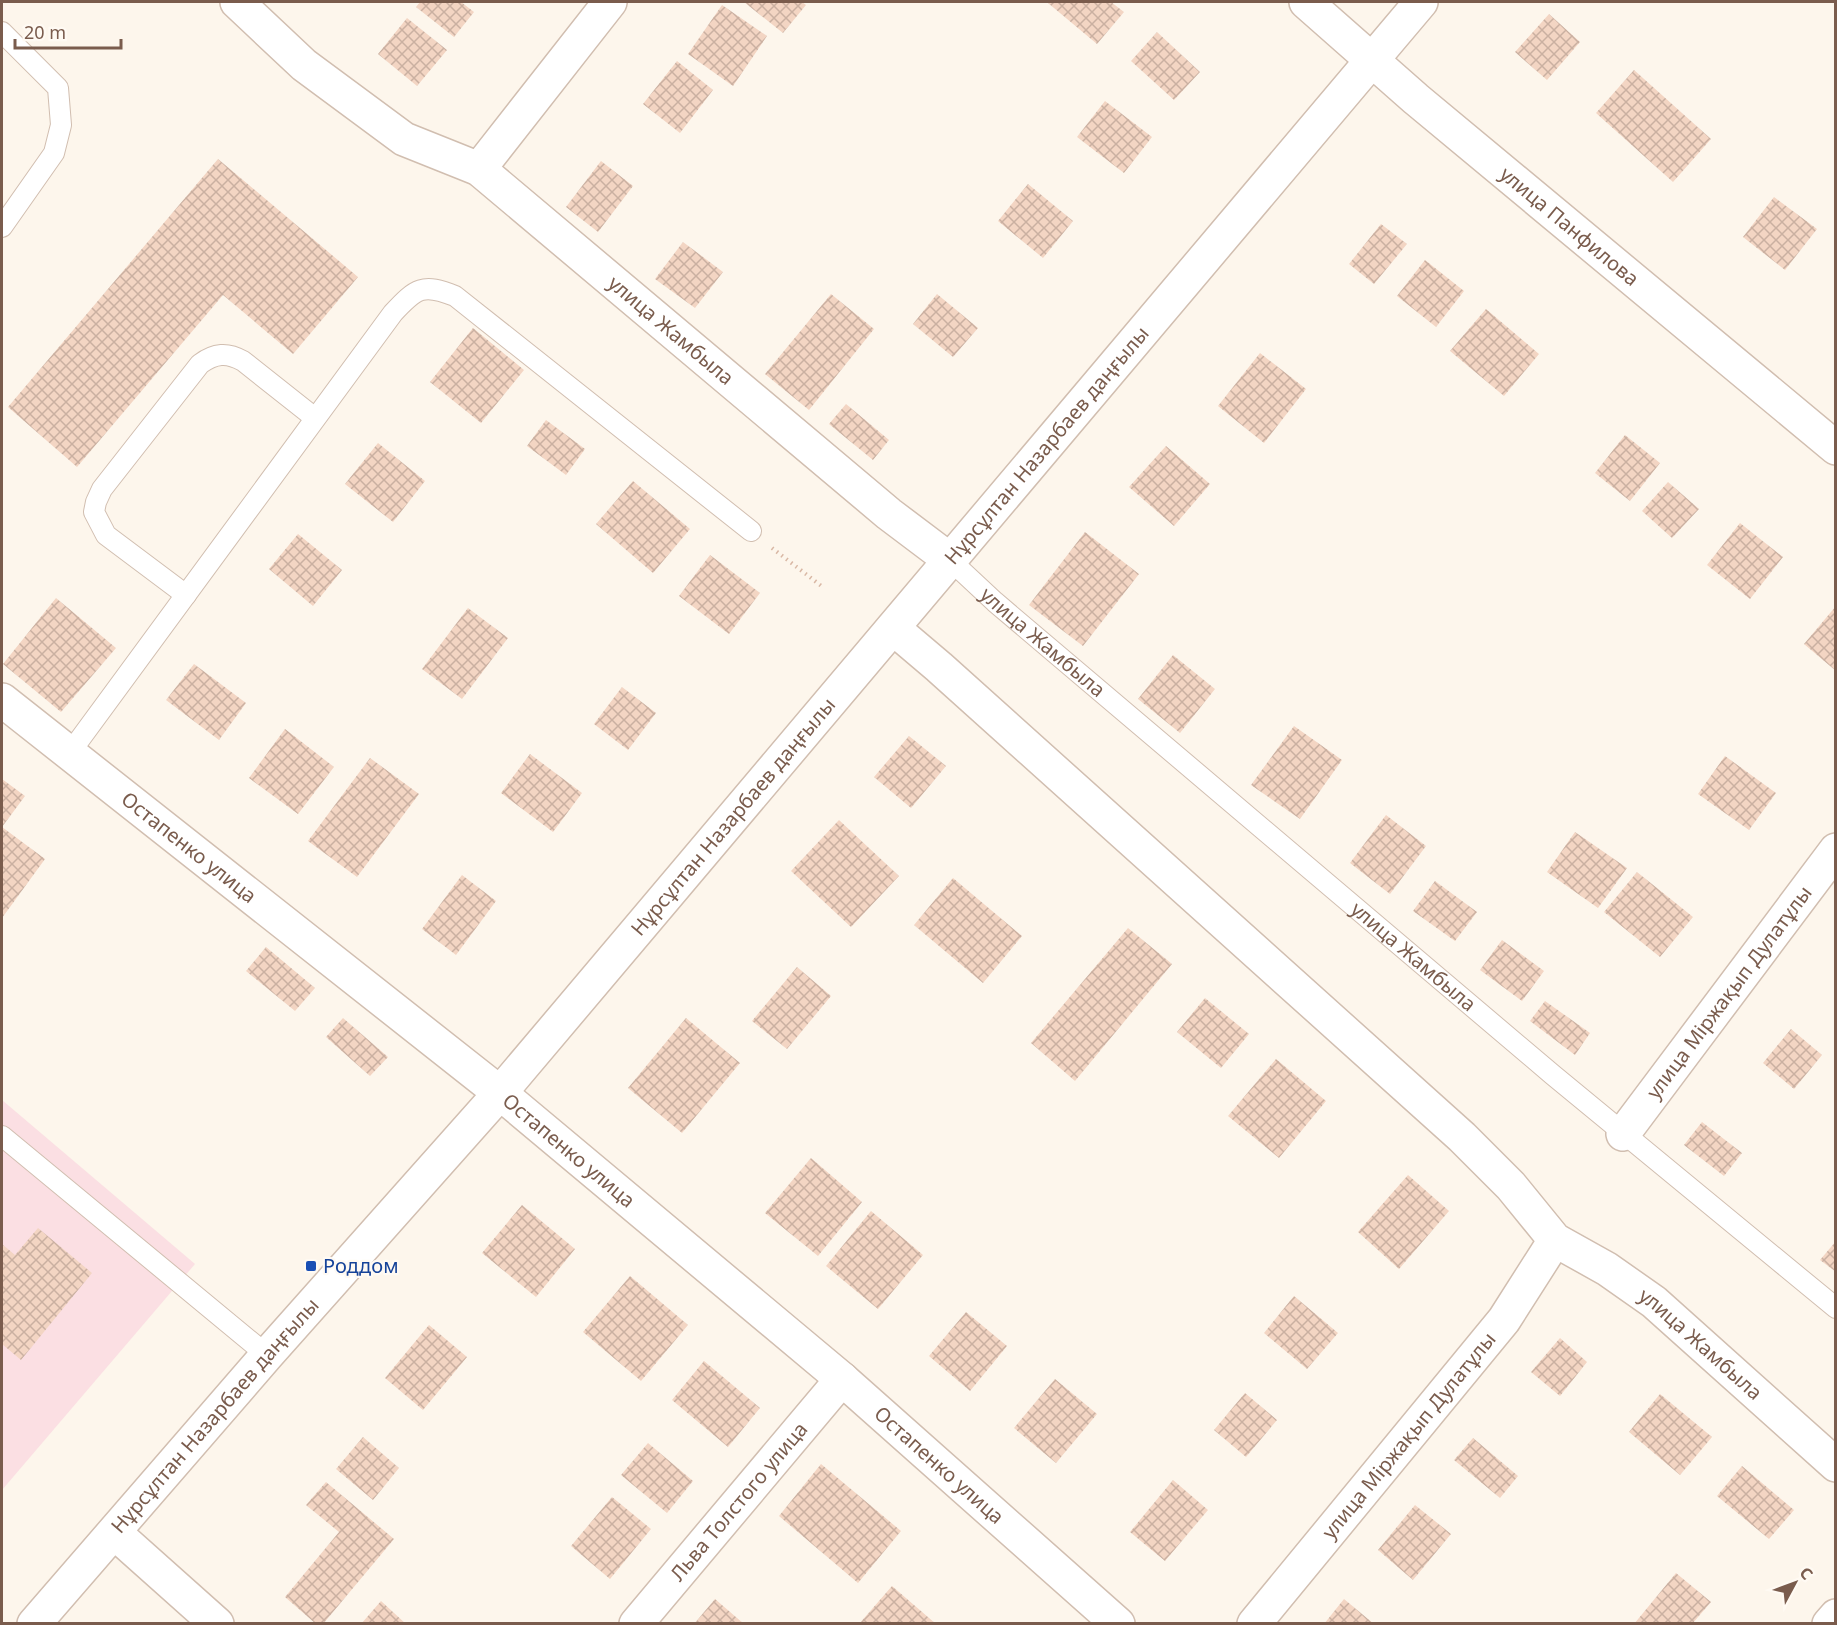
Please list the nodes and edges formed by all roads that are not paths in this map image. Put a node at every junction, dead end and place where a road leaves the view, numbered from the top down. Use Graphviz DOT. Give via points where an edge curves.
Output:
graph roads {
  1 [pos="237,2"];
  2 [pos="610,2"];
  3 [pos="1306,2"];
  4 [pos="1421,2"];
  5 [pos="2,32"];
  6 [pos="1372,59"];
  7 [pos="479,169"];
  8 [pos="2,227"];
  9 [pos="315,418"];
  10 [pos="1836,448"];
  11 [pos="751,531"];
  12 [pos="950,560"];
  13 [pos="186,595"];
  14 [pos="893,628"];
  15 [pos="2,700"];
  16 [pos="69,754"];
  17 [pos="1836,850"];
  18 [pos="500,1093"];
  19 [pos="1623,1134"];
  20 [pos="2,1136"];
  21 [pos="1556,1240"];
  22 [pos="1836,1308"];
  23 [pos="267,1355"];
  24 [pos="842,1379"];
  25 [pos="1836,1465"];
  26 [pos="115,1533"];
  27 [pos="1836,1616"];
  28 [pos="34,1623"];
  29 [pos="217,1623"];
  30 [pos="636,1623"];
  31 [pos="1118,1623"];
  32 [pos="1254,1623"];
  33 [pos="1829,1623"];
  1 -- 7 [label="street, улица Жамбыла" via="304,65 404,139"];
  2 -- 7 [label="street"];
  3 -- 6 [label="street, улица Панфилова"];
  4 -- 6 [label="street, Нұрсұлтан Назарбаев даңғылы"];
  5 -- 8 [label="lane" via="58,88 61,125 54,153"];
  6 -- 10 [label="street, улица Панфилова"];
  6 -- 12 [label="street, Нұрсұлтан Назарбаев даңғылы"];
  7 -- 12 [label="street, улица Жамбыла" via="889,514"];
  9 -- 11 [label="lane" via="405,299 419,290 436,288 455,296"];
  9 -- 13 [label="lane"];
  9 -- 13 [label="lane" via="231,354 209,357 102,489 94,512 106,535"];
  12 -- 14 [label="street, Нұрсұлтан Назарбаев даңғылы"];
  12 -- 19 [label="lane, улица Жамбыла"];
  13 -- 16 [label="lane"];
  14 -- 18 [label="street, Нұрсұлтан Назарбаев даңғылы"];
  14 -- 21 [label="street, улица Жамбыла" via="1462,1137 1511,1186"];
  15 -- 16 [label="street, Остапенко улица"];
  16 -- 18 [label="street, Остапенко улица"];
  17 -- 19 [label="street, улица Міржақып Дулатұлы"];
  18 -- 23 [label="street, Нұрсұлтан Назарбаев даңғылы"];
  18 -- 24 [label="street, Остапенко улица"];
  19 -- 22 [label="lane, улица Жамбыла"];
  20 -- 23 [label="lane"];
  21 -- 25 [label="street, улица Жамбыла" via="1654,1302"];
  21 -- 32 [label="street, улица Міржақып Дулатұлы" via="1504,1320"];
  23 -- 26 [label="street, Нұрсұлтан Назарбаев даңғылы"];
  24 -- 30 [label="street, Льва Толстого улица"];
  24 -- 31 [label="street, Остапенко улица"];
  26 -- 28 [label="street, Нұрсұлтан Назарбаев даңғылы"];
  26 -- 29 [label="street"];
  27 -- 33 [label="street"];
}
